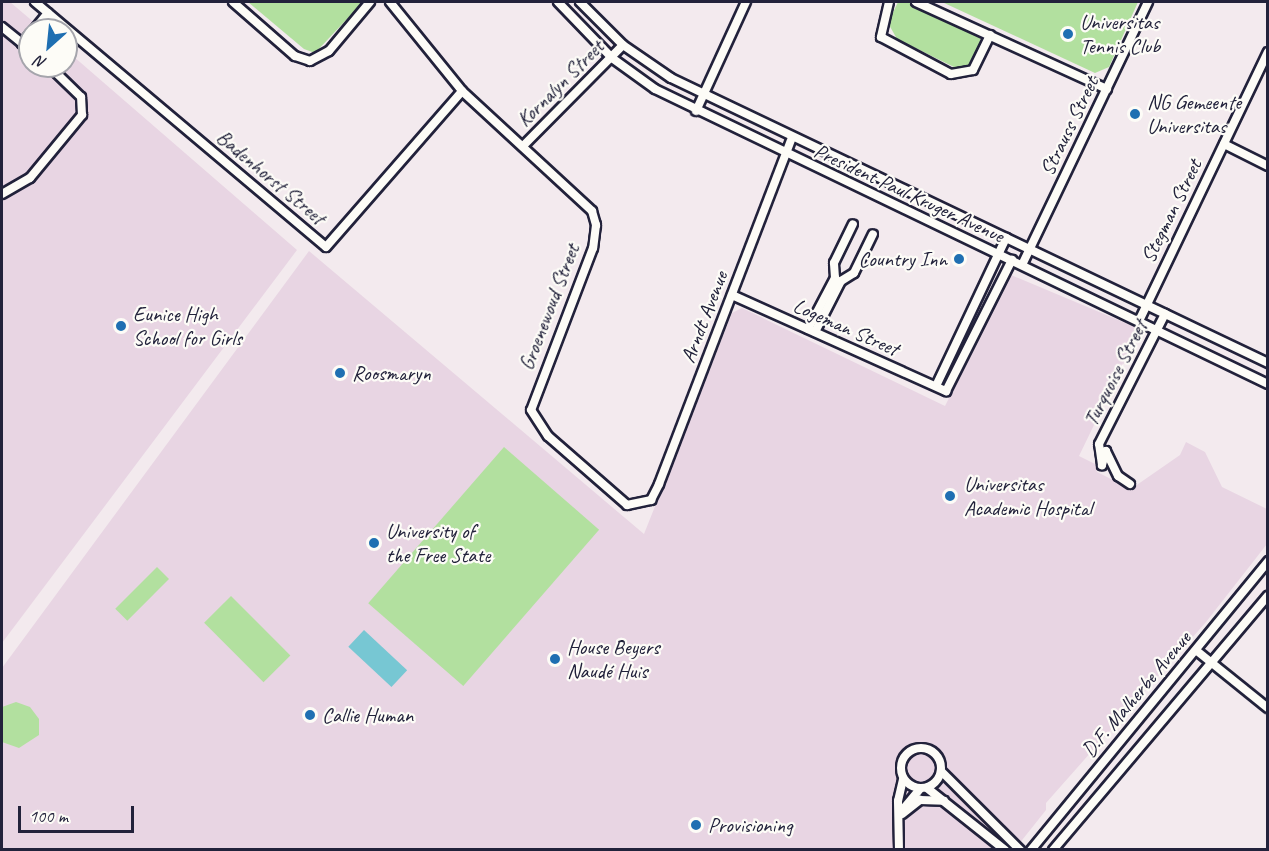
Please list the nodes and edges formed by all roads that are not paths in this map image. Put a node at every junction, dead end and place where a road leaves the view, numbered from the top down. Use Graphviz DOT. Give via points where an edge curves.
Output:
graph roads {
  1 [pos="34,2"];
  2 [pos="233,2"];
  3 [pos="370,2"];
  4 [pos="390,2"];
  5 [pos="558,2"];
  6 [pos="580,2"];
  7 [pos="746,2"];
  8 [pos="889,2"];
  9 [pos="916,2"];
  10 [pos="1148,2"];
  11 [pos="48,13"];
  12 [pos="44,18"];
  13 [pos="2,27"];
  14 [pos="990,35"];
  15 [pos="18,41"];
  16 [pos="623,45"];
  17 [pos="1268,52"];
  18 [pos="612,58"];
  19 [pos="61,78"];
  20 [pos="1107,89"];
  21 [pos="462,91"];
  22 [pos="704,95"];
  23 [pos="696,111"];
  24 [pos="792,138"];
  25 [pos="1224,144"];
  26 [pos="523,146"];
  27 [pos="785,156"];
  28 [pos="1268,166"];
  29 [pos="2,194"];
  30 [pos="852,224"];
  31 [pos="873,234"];
  32 [pos="1006,238"];
  33 [pos="1030,249"];
  34 [pos="999,254"];
  35 [pos="1012,261"];
  36 [pos="1022,265"];
  37 [pos="732,295"];
  38 [pos="1146,304"];
  39 [pos="1165,314"];
  40 [pos="1139,321"];
  41 [pos="812,331"];
  42 [pos="1157,331"];
  43 [pos="1268,363"];
  44 [pos="1268,384"];
  45 [pos="936,386"];
  46 [pos="1130,484"];
  47 [pos="644,504"];
  48 [pos="1268,561"];
  49 [pos="1268,596"];
  50 [pos="1197,651"];
  51 [pos="1212,661"];
  52 [pos="1268,708"];
  53 [pos="941,771"];
  54 [pos="903,779"];
  55 [pos="924,788"];
  56 [pos="944,801"];
  57 [pos="902,817"];
  58 [pos="1065,835"];
  59 [pos="899,849"];
  60 [pos="1005,849"];
  61 [pos="1020,849"];
  62 [pos="1031,849"];
  63 [pos="1053,849"];
  64 [pos="1058,849"];
  1 -- 11 [label="street, Badenhorst Street"];
  2 -- 3 [label="street" via="295,56 310,61 329,51"];
  4 -- 21 [label="street, Groenewoud Street"];
  5 -- 18 [label="street, President Paul Kruger Avenue"];
  6 -- 16 [label="street, President Paul Kruger Avenue"];
  7 -- 22 [label="street"];
  8 -- 14 [label="street" via="880,37 951,74 973,70"];
  9 -- 14 [label="street"];
  10 -- 20 [label="street, Strauss Street"];
  11 -- 12 [label="street"];
  11 -- 21 [label="street, Badenhorst Street" via="326,246"];
  13 -- 15 [label="street"];
  14 -- 20 [label="street"];
  16 -- 18 [label="street, Kornalyn Street"];
  16 -- 22 [label="street, President Paul Kruger Avenue"];
  17 -- 25 [label="street, Stegman Street"];
  18 -- 23 [label="street, President Paul Kruger Avenue"];
  18 -- 26 [label="street, Kornalyn Street"];
  19 -- 29 [label="street" via="81,97 82,114 30,178"];
  20 -- 33 [label="street, Strauss Street"];
  21 -- 26 [label="street, Groenewoud Street"];
  22 -- 23 [label="street"];
  22 -- 24 [label="street, President Paul Kruger Avenue"];
  23 -- 27 [label="street, President Paul Kruger Avenue"];
  24 -- 27 [label="street, Arndt Avenue"];
  24 -- 32 [label="street, President Paul Kruger Avenue"];
  25 -- 28 [label="street"];
  25 -- 38 [label="street, Stegman Street"];
  26 -- 47 [label="street, Groenewoud Street" via="588,207 596,225 593,248 534,395 532,417 622,501"];
  27 -- 34 [label="street, President Paul Kruger Avenue"];
  27 -- 37 [label="street, Arndt Avenue"];
  30 -- 41 [label="street" via="834,263 835,278"];
  31 -- 41 [label="street" via="854,273 841,280"];
  32 -- 33 [label="street, President Paul Kruger Avenue"];
  32 -- 34 [label="street"];
  33 -- 36 [label="street, Strauss Street"];
  33 -- 38 [label="street, President Paul Kruger Avenue"];
  34 -- 35 [label="street, President Paul Kruger Avenue"];
  34 -- 45 [label="street"];
  35 -- 36 [label="street, President Paul Kruger Avenue"];
  35 -- 45 [label="street, Logeman Street" via="946,391"];
  36 -- 40 [label="street, President Paul Kruger Avenue"];
  37 -- 41 [label="street, Logeman Street"];
  37 -- 47 [label="street, Arndt Avenue" via="659,484"];
  38 -- 39 [label="street, President Paul Kruger Avenue"];
  38 -- 40 [label="street, Stegman Street"];
  39 -- 42 [label="street, Turquoise Street"];
  39 -- 43 [label="street, President Paul Kruger Avenue"];
  40 -- 42 [label="street, President Paul Kruger Avenue"];
  41 -- 45 [label="street, Logeman Street"];
  42 -- 44 [label="street, President Paul Kruger Avenue"];
  42 -- 46 [label="street, Turquoise Street" via="1099,444 1102,465 1106,451 1118,476"];
  48 -- 50 [label="street, D.F. Malherbe Avenue"];
  49 -- 51 [label="street, D.F. Malherbe Avenue"];
  50 -- 51 [label="street"];
  50 -- 62 [label="street, D.F. Malherbe Avenue"];
  51 -- 52 [label="street"];
  51 -- 58 [label="street, D.F. Malherbe Avenue"];
  53 -- 54 [label="street" via="937,755 915,749 903,757"];
  53 -- 55 [label="street"];
  53 -- 61 [label="street"];
  54 -- 55 [label="street"];
  54 -- 57 [label="street" via="898,801"];
  55 -- 56 [label="street"];
  55 -- 57 [label="street" via="909,797"];
  56 -- 57 [label="street" via="920,800"];
  56 -- 60 [label="street"];
  57 -- 59 [label="street"];
  58 -- 63 [label="street, D.F. Malherbe Avenue"];
  58 -- 64 [label="street"];
}
